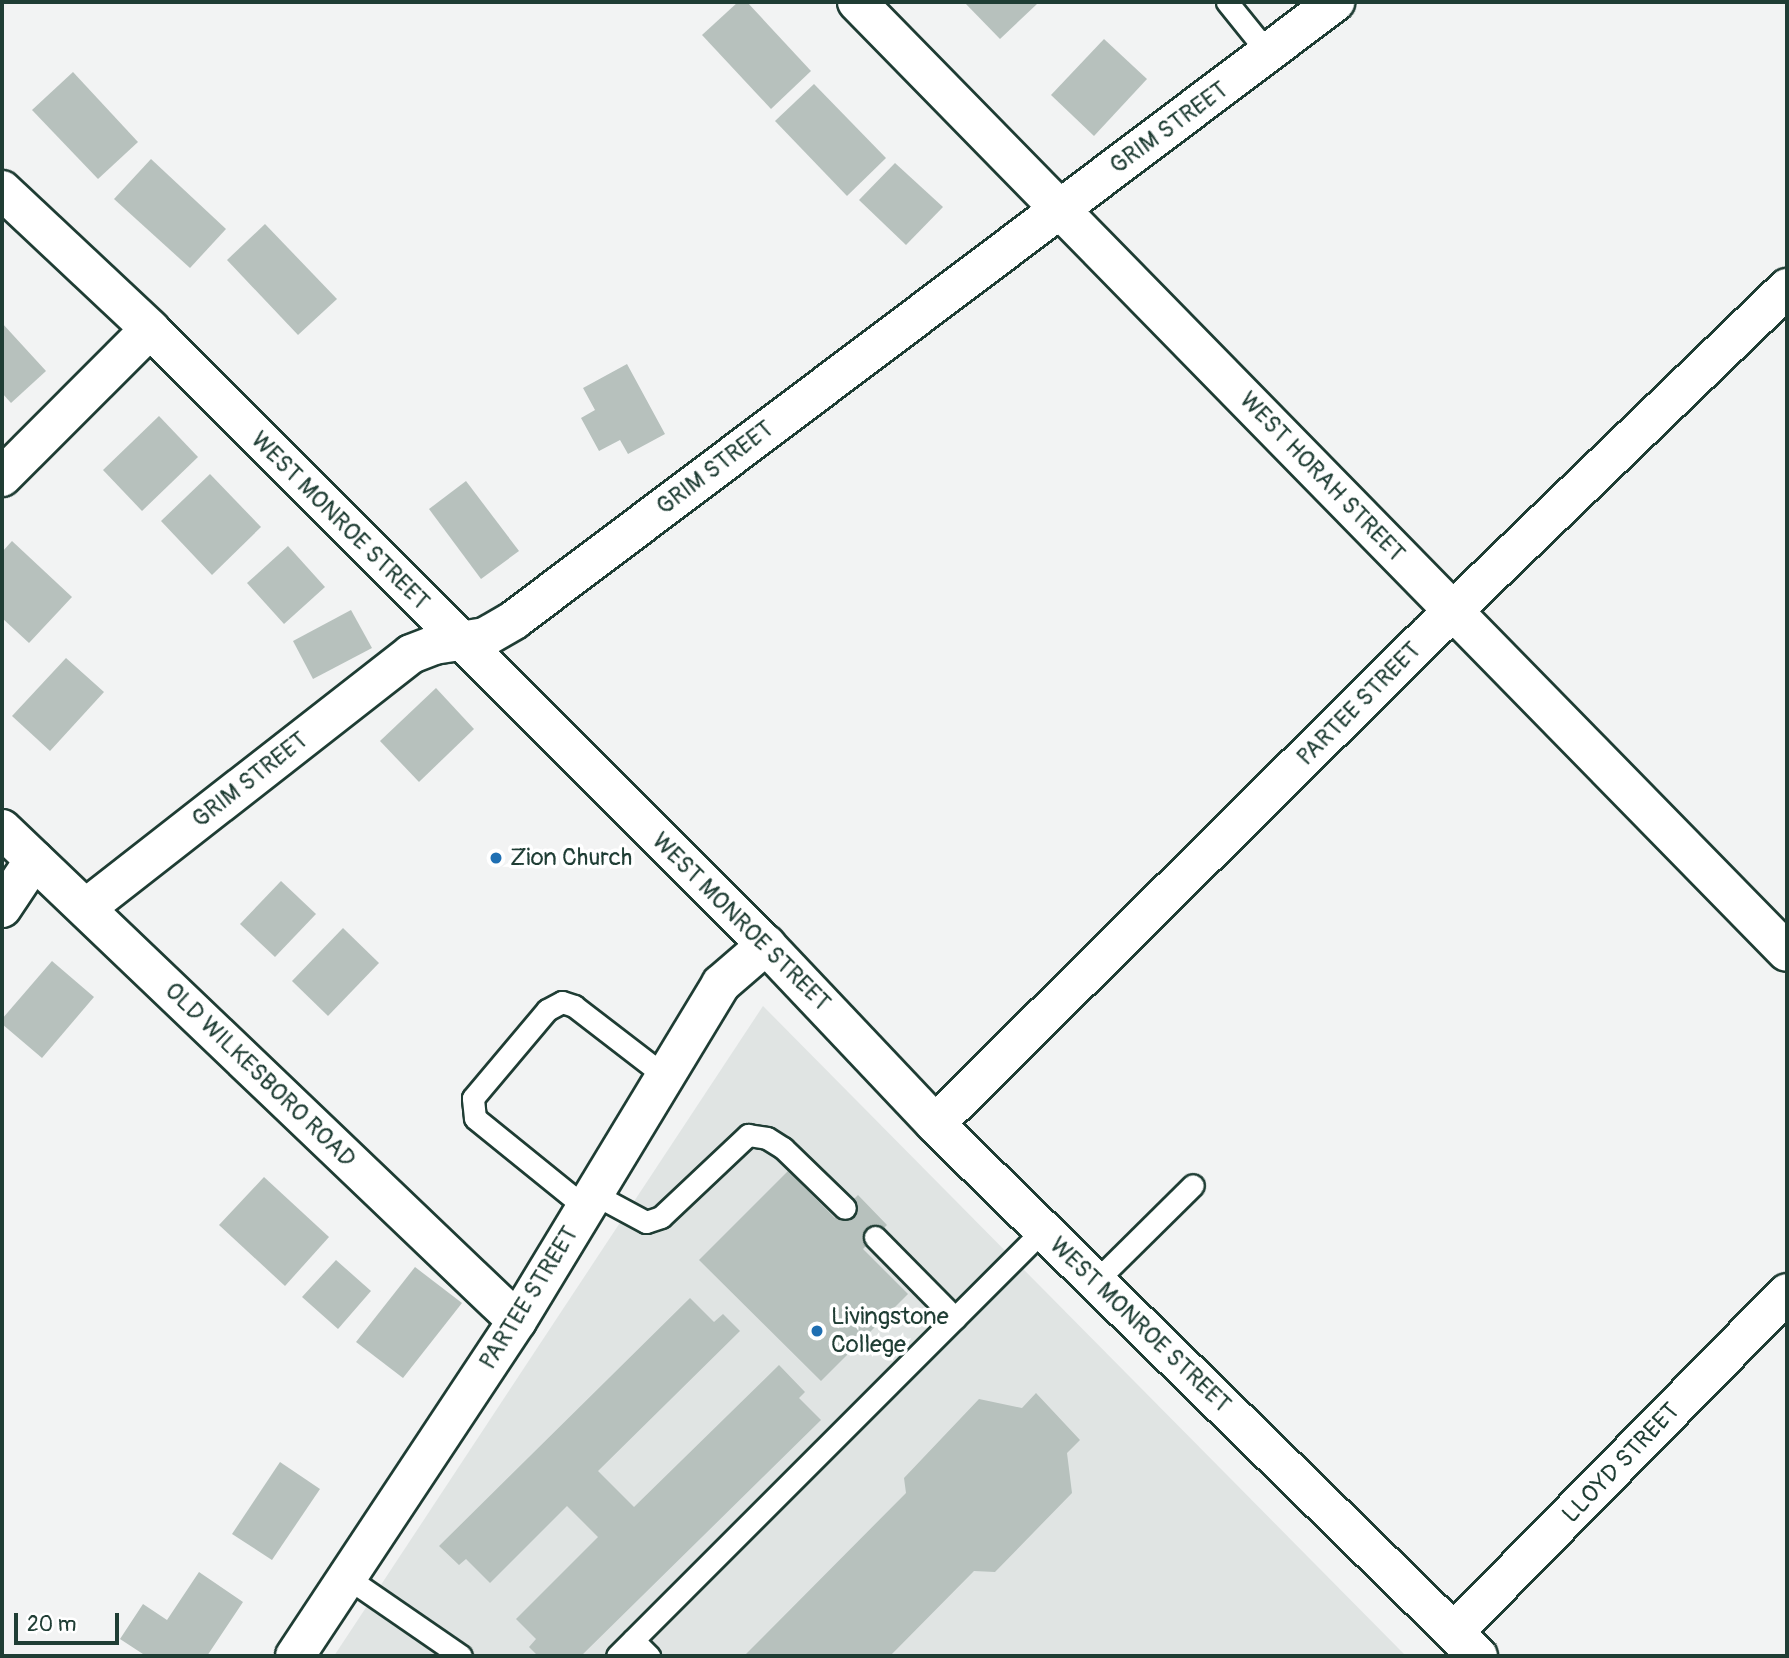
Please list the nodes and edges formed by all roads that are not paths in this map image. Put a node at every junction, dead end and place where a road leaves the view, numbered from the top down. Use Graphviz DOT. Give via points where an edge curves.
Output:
graph roads {
  1 [pos="857,2"];
  2 [pos="1227,2"];
  3 [pos="1335,2"];
  4 [pos="1269,54"];
  5 [pos="2,190"];
  6 [pos="1059,209"];
  7 [pos="1787,288"];
  8 [pos="150,329"];
  9 [pos="2,477"];
  10 [pos="1452,611"];
  11 [pos="460,642"];
  12 [pos="2,829"];
  13 [pos="34,860"];
  14 [pos="2,908"];
  15 [pos="86,908"];
  16 [pos="766,945"];
  17 [pos="1787,952"];
  18 [pos="666,1076"];
  19 [pos="935,1124"];
  20 [pos="1193,1185"];
  21 [pos="590,1201"];
  22 [pos="845,1208"];
  23 [pos="1043,1230"];
  24 [pos="875,1237"];
  25 [pos="1096,1281"];
  26 [pos="1787,1293"];
  27 [pos="955,1318"];
  28 [pos="517,1321"];
  29 [pos="348,1578"];
  30 [pos="633,1640"];
  31 [pos="1466,1644"];
  32 [pos="295,1656"];
  33 [pos="461,1656"];
  34 [pos="617,1656"];
  35 [pos="649,1656"];
  1 -- 6 [label="street, WEST HORAH STREET"];
  2 -- 4 [label="lane"];
  3 -- 4 [label="street, GRIM STREET"];
  4 -- 6 [label="street, GRIM STREET"];
  5 -- 8 [label="street, WEST MONROE STREET"];
  6 -- 10 [label="street, WEST HORAH STREET"];
  6 -- 11 [label="street, GRIM STREET" via="514,620 485,637"];
  7 -- 10 [label="street, PARTEE STREET"];
  8 -- 9 [label="street"];
  8 -- 11 [label="street, WEST MONROE STREET"];
  10 -- 17 [label="street, WEST HORAH STREET"];
  10 -- 19 [label="street, PARTEE STREET"];
  11 -- 15 [label="street, GRIM STREET" via="411,654"];
  11 -- 16 [label="street, WEST MONROE STREET"];
  12 -- 13 [label="street, OLD WILKESBORO ROAD"];
  13 -- 14 [label="street"];
  13 -- 15 [label="street, OLD WILKESBORO ROAD"];
  15 -- 28 [label="street, OLD WILKESBORO ROAD"];
  16 -- 18 [label="street, PARTEE STREET" via="722,984"];
  16 -- 19 [label="street, WEST MONROE STREET"];
  18 -- 21 [label="street, PARTEE STREET"];
  18 -- 21 [label="lane" via="562,1002 547,1010 472,1098 475,1118"];
  19 -- 23 [label="street, WEST MONROE STREET"];
  20 -- 25 [label="lane"];
  21 -- 22 [label="lane" via="646,1222 661,1217 748,1135 767,1138 783,1148"];
  21 -- 28 [label="street, PARTEE STREET"];
  23 -- 25 [label="street, WEST MONROE STREET"];
  23 -- 27 [label="lane"];
  24 -- 27 [label="lane"];
  25 -- 31 [label="street, WEST MONROE STREET"];
  26 -- 31 [label="street, LLOYD STREET"];
  27 -- 30 [label="lane"];
  28 -- 29 [label="street, PARTEE STREET"];
  29 -- 32 [label="street, PARTEE STREET"];
  29 -- 33 [label="lane"];
  30 -- 34 [label="lane"];
  30 -- 35 [label="lane"];
}
